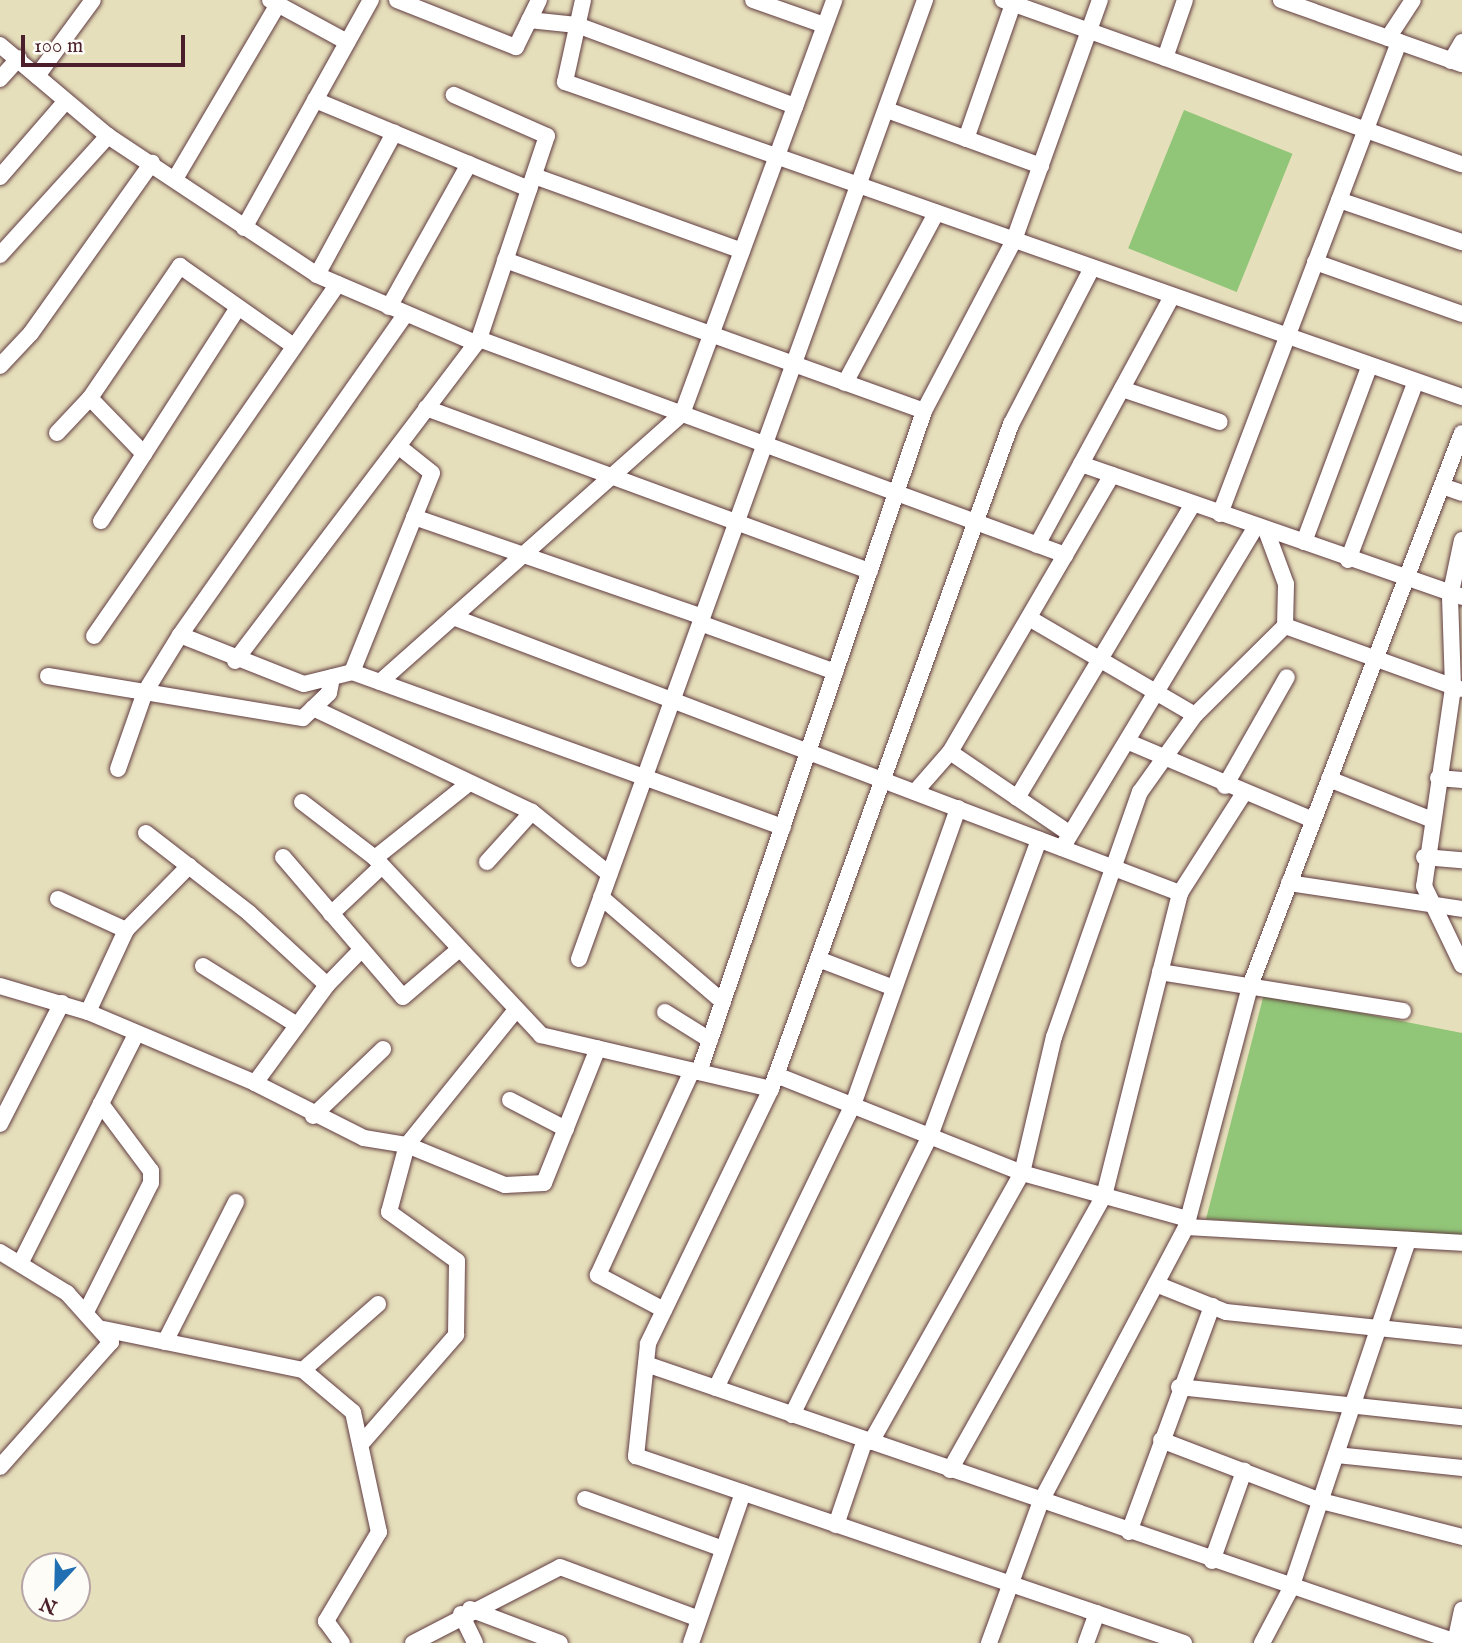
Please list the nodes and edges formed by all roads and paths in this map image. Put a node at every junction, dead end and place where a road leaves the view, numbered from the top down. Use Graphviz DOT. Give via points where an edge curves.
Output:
graph roads {
  1 [pos="93,0"];
  2 [pos="370,0"];
  3 [pos="397,0"];
  4 [pos="539,0"];
  5 [pos="583,0"];
  6 [pos="753,0"];
  7 [pos="834,0"];
  8 [pos="925,0"];
  9 [pos="1100,0"];
  10 [pos="1185,0"];
  11 [pos="1281,0"];
  12 [pos="1413,0"];
  13 [pos="274,2"];
  14 [pos="1008,2"];
  15 [pos="529,20"];
  16 [pos="577,25"];
  17 [pos="824,25"];
  18 [pos="1089,31"];
  19 [pos="1393,40"];
  20 [pos="347,42"];
  21 [pos="1462,42"];
  22 [pos="0,44"];
  23 [pos="19,58"];
  24 [pos="1165,58"];
  25 [pos="1457,62"];
  26 [pos="37,76"];
  27 [pos="0,79"];
  28 [pos="454,95"];
  29 [pos="315,100"];
  30 [pos="65,102"];
  31 [pos="795,106"];
  32 [pos="887,110"];
  33 [pos="1365,129"];
  34 [pos="394,133"];
  35 [pos="108,136"];
  36 [pos="967,139"];
  37 [pos="776,157"];
  38 [pos="152,163"];
  39 [pos="469,164"];
  40 [pos="1462,164"];
  41 [pos="1041,166"];
  42 [pos="0,177"];
  43 [pos="175,179"];
  44 [pos="531,182"];
  45 [pos="860,186"];
  46 [pos="1339,200"];
  47 [pos="936,213"];
  48 [pos="244,228"];
  49 [pos="1014,240"];
  50 [pos="1462,242"];
  51 [pos="741,251"];
  52 [pos="0,255"];
  53 [pos="505,260"];
  54 [pos="1315,262"];
  55 [pos="1092,268"];
  56 [pos="317,275"];
  57 [pos="338,284"];
  58 [pos="1172,296"];
  59 [pos="389,307"];
  60 [pos="237,309"];
  61 [pos="1462,314"];
  62 [pos="405,315"];
  63 [pos="711,334"];
  64 [pos="1287,336"];
  65 [pos="477,341"];
  66 [pos="294,346"];
  67 [pos="793,364"];
  68 [pos="0,366"];
  69 [pos="1369,367"];
  70 [pos="1416,381"];
  71 [pos="845,383"];
  72 [pos="1122,388"];
  73 [pos="1462,397"];
  74 [pos="90,398"];
  75 [pos="426,408"];
  76 [pos="924,411"];
  77 [pos="681,414"];
  78 [pos="1220,422"];
  79 [pos="57,433"];
  80 [pos="1462,433"];
  81 [pos="764,444"];
  82 [pos="398,446"];
  83 [pos="144,454"];
  84 [pos="1081,464"];
  85 [pos="1112,475"];
  86 [pos="611,476"];
  87 [pos="1442,486"];
  88 [pos="896,493"];
  89 [pos="1462,493"];
  90 [pos="1193,504"];
  91 [pos="1220,514"];
  92 [pos="414,517"];
  93 [pos="101,521"];
  94 [pos="736,522"];
  95 [pos="975,522"];
  96 [pos="1262,530"];
  97 [pos="1462,540"];
  98 [pos="1304,542"];
  99 [pos="1037,545"];
  100 [pos="523,555"];
  101 [pos="1065,555"];
  102 [pos="1348,560"];
  103 [pos="870,571"];
  104 [pos="1405,580"];
  105 [pos="1456,597"];
  106 [pos="453,617"];
  107 [pos="1029,618"];
  108 [pos="701,620"];
  109 [pos="1285,626"];
  110 [pos="180,635"];
  111 [pos="94,636"];
  112 [pos="1376,658"];
  113 [pos="1100,659"];
  114 [pos="235,661"];
  115 [pos="352,672"];
  116 [pos="835,672"];
  117 [pos="48,676"];
  118 [pos="332,677"];
  119 [pos="1287,677"];
  120 [pos="380,682"];
  121 [pos="1457,689"];
  122 [pos="145,692"];
  123 [pos="1160,694"];
  124 [pos="672,700"];
  125 [pos="313,708"];
  126 [pos="1195,715"];
  127 [pos="1131,743"];
  128 [pos="808,751"];
  129 [pos="950,752"];
  130 [pos="1159,760"];
  131 [pos="118,769"];
  132 [pos="644,777"];
  133 [pos="1437,778"];
  134 [pos="1329,779"];
  135 [pos="883,780"];
  136 [pos="1462,780"];
  137 [pos="469,783"];
  138 [pos="1225,786"];
  139 [pos="915,792"];
  140 [pos="1244,793"];
  141 [pos="1017,798"];
  142 [pos="302,802"];
  143 [pos="958,808"];
  144 [pos="532,812"];
  145 [pos="1430,818"];
  146 [pos="1313,820"];
  147 [pos="783,827"];
  148 [pos="146,833"];
  149 [pos="1039,839"];
  150 [pos="1066,841"];
  151 [pos="283,857"];
  152 [pos="1424,857"];
  153 [pos="1462,860"];
  154 [pos="379,862"];
  155 [pos="487,862"];
  156 [pos="189,866"];
  157 [pos="1113,867"];
  158 [pos="609,874"];
  159 [pos="1289,883"];
  160 [pos="1180,892"];
  161 [pos="601,897"];
  162 [pos="58,899"];
  163 [pos="1432,903"];
  164 [pos="1462,909"];
  165 [pos="331,914"];
  166 [pos="126,930"];
  167 [pos="362,949"];
  168 [pos="457,951"];
  169 [pos="579,959"];
  170 [pos="818,959"];
  171 [pos="1462,965"];
  172 [pos="203,966"];
  173 [pos="1160,972"];
  174 [pos="327,985"];
  175 [pos="0,986"];
  176 [pos="1250,986"];
  177 [pos="894,988"];
  178 [pos="723,1002"];
  179 [pos="62,1003"];
  180 [pos="516,1010"];
  181 [pos="1403,1011"];
  182 [pos="88,1012"];
  183 [pos="665,1012"];
  184 [pos="298,1025"];
  185 [pos="136,1034"];
  186 [pos="710,1040"];
  187 [pos="598,1048"];
  188 [pos="383,1049"];
  189 [pos="695,1072"];
  190 [pos="774,1082"];
  191 [pos="255,1083"];
  192 [pos="510,1100"];
  193 [pos="101,1104"];
  194 [pos="853,1105"];
  195 [pos="313,1116"];
  196 [pos="0,1125"];
  197 [pos="566,1129"];
  198 [pos="930,1136"];
  199 [pos="407,1145"];
  200 [pos="1022,1173"];
  201 [pos="1104,1196"];
  202 [pos="236,1202"];
  203 [pos="1187,1223"];
  204 [pos="1408,1240"];
  205 [pos="1462,1243"];
  206 [pos="0,1252"];
  207 [pos="22,1260"];
  208 [pos="1156,1283"];
  209 [pos="378,1304"];
  210 [pos="1212,1306"];
  211 [pos="664,1310"];
  212 [pos="86,1312"];
  213 [pos="1377,1328"];
  214 [pos="103,1329"];
  215 [pos="1462,1337"];
  216 [pos="165,1342"];
  217 [pos="646,1364"];
  218 [pos="303,1370"];
  219 [pos="1179,1387"];
  220 [pos="716,1388"];
  221 [pos="1352,1406"];
  222 [pos="792,1415"];
  223 [pos="1462,1417"];
  224 [pos="1161,1440"];
  225 [pos="868,1441"];
  226 [pos="362,1444"];
  227 [pos="1336,1455"];
  228 [pos="0,1467"];
  229 [pos="1462,1468"];
  230 [pos="950,1470"];
  231 [pos="1244,1471"];
  232 [pos="743,1493"];
  233 [pos="585,1499"];
  234 [pos="1041,1501"];
  235 [pos="1321,1501"];
  236 [pos="836,1525"];
  237 [pos="1129,1532"];
  238 [pos="1462,1537"];
  239 [pos="723,1549"];
  240 [pos="1212,1561"];
  241 [pos="1009,1583"];
  242 [pos="1291,1588"];
  243 [pos="1462,1610"];
  244 [pos="465,1611"];
  245 [pos="1097,1613"];
  246 [pos="699,1619"];
  247 [pos="342,1643"];
  248 [pos="413,1643"];
  249 [pos="475,1643"];
  250 [pos="560,1643"];
  251 [pos="691,1643"];
  252 [pos="989,1643"];
  253 [pos="1086,1643"];
  254 [pos="1184,1643"];
  255 [pos="1262,1643"];
  256 [pos="1456,1643"];
  1 -- 26 [label="street"];
  2 -- 20 [label="street"];
  3 -- 15 [label="street" via="516,47"];
  4 -- 15 [label="street"];
  5 -- 16 [label="street"];
  6 -- 17 [label="street"];
  7 -- 17 [label="street"];
  8 -- 32 [label="street"];
  9 -- 18 [label="street"];
  10 -- 24 [label="street"];
  11 -- 19 [label="street"];
  12 -- 19 [label="street"];
  13 -- 20 [label="street"];
  13 -- 43 [label="street"];
  14 -- 18 [label="street"];
  14 -- 36 [label="street"];
  15 -- 16 [label="street"];
  16 -- 31 [label="street"];
  16 -- 37 [label="street" via="565,82"];
  17 -- 31 [label="street"];
  18 -- 24 [label="street"];
  18 -- 41 [label="street"];
  19 -- 25 [label="street"];
  19 -- 33 [label="street"];
  20 -- 29 [label="street"];
  21 -- 25 [label="street"];
  22 -- 23 [label="street"];
  23 -- 26 [label="street"];
  23 -- 27 [label="street"];
  24 -- 33 [label="street"];
  26 -- 30 [label="street"];
  28 -- 44 [label="street" via="547,136"];
  29 -- 34 [label="street"];
  29 -- 48 [label="street"];
  30 -- 35 [label="street"];
  30 -- 42 [label="street"];
  31 -- 37 [label="street"];
  32 -- 36 [label="street"];
  32 -- 45 [label="street"];
  33 -- 40 [label="street"];
  33 -- 46 [label="street"];
  34 -- 39 [label="street"];
  34 -- 56 [label="street"];
  35 -- 38 [label="street"];
  35 -- 52 [label="street"];
  36 -- 41 [label="street"];
  37 -- 45 [label="street"];
  37 -- 51 [label="street"];
  38 -- 43 [label="street"];
  38 -- 68 [label="street" via="31,333"];
  39 -- 44 [label="street"];
  39 -- 59 [label="street"];
  41 -- 49 [label="street"];
  43 -- 48 [label="street"];
  44 -- 51 [label="street"];
  44 -- 53 [label="street"];
  45 -- 47 [label="street"];
  45 -- 67 [label="street"];
  46 -- 50 [label="street"];
  46 -- 54 [label="street"];
  47 -- 49 [label="street"];
  47 -- 71 [label="street"];
  48 -- 56 [label="street"];
  49 -- 55 [label="street"];
  49 -- 76 [label="street"];
  51 -- 63 [label="street"];
  53 -- 63 [label="street"];
  53 -- 65 [label="street"];
  54 -- 61 [label="street"];
  54 -- 64 [label="street"];
  55 -- 58 [label="street"];
  55 -- 95 [label="street" via="1011,424"];
  56 -- 57 [label="street"];
  57 -- 59 [label="street"];
  57 -- 66 [label="street"];
  58 -- 64 [label="street"];
  58 -- 72 [label="street"];
  59 -- 62 [label="street"];
  60 -- 66 [label="street"];
  60 -- 74 [label="street" via="180,266"];
  60 -- 83 [label="street"];
  62 -- 65 [label="street"];
  62 -- 110 [label="street"];
  63 -- 67 [label="street"];
  63 -- 77 [label="street"];
  64 -- 69 [label="street"];
  64 -- 91 [label="street"];
  65 -- 75 [label="street"];
  65 -- 77 [label="street"];
  66 -- 111 [label="street"];
  67 -- 71 [label="street"];
  67 -- 81 [label="street"];
  69 -- 70 [label="street"];
  69 -- 98 [label="street"];
  70 -- 73 [label="street"];
  70 -- 102 [label="street"];
  71 -- 76 [label="street"];
  72 -- 78 [label="street"];
  72 -- 84 [label="street"];
  74 -- 79 [label="street"];
  74 -- 83 [label="street"];
  75 -- 82 [label="street"];
  75 -- 86 [label="street"];
  76 -- 88 [label="street"];
  77 -- 81 [label="street"];
  77 -- 86 [label="street"];
  80 -- 87 [label="street"];
  81 -- 88 [label="street"];
  81 -- 94 [label="street"];
  82 -- 92 [label="street" via="432,472"];
  82 -- 114 [label="street"];
  83 -- 93 [label="street"];
  84 -- 85 [label="street"];
  84 -- 99 [label="street"];
  85 -- 90 [label="street"];
  85 -- 101 [label="street"];
  86 -- 94 [label="street"];
  86 -- 100 [label="street"];
  87 -- 89 [label="street"];
  87 -- 104 [label="street"];
  88 -- 95 [label="street"];
  88 -- 103 [label="street"];
  90 -- 91 [label="street"];
  90 -- 113 [label="street"];
  91 -- 96 [label="street"];
  92 -- 100 [label="street"];
  92 -- 115 [label="street"];
  94 -- 103 [label="street"];
  94 -- 108 [label="street"];
  95 -- 99 [label="street"];
  95 -- 135 [label="street"];
  96 -- 98 [label="street"];
  96 -- 109 [label="street" via="1286,584"];
  96 -- 123 [label="street"];
  97 -- 105 [label="street"];
  98 -- 102 [label="street"];
  99 -- 101 [label="street"];
  100 -- 106 [label="street"];
  100 -- 108 [label="street"];
  101 -- 107 [label="street"];
  102 -- 104 [label="street"];
  103 -- 116 [label="street"];
  104 -- 105 [label="street"];
  104 -- 112 [label="street"];
  105 -- 121 [label="street"];
  106 -- 120 [label="street"];
  106 -- 124 [label="street"];
  107 -- 113 [label="street"];
  107 -- 129 [label="street"];
  108 -- 116 [label="street"];
  108 -- 124 [label="street"];
  109 -- 112 [label="street"];
  109 -- 126 [label="street"];
  110 -- 114 [label="street"];
  110 -- 122 [label="street"];
  112 -- 121 [label="street"];
  112 -- 134 [label="street"];
  113 -- 123 [label="street"];
  113 -- 141 [label="street"];
  114 -- 118 [label="street" via="304,684"];
  115 -- 118 [label="street"];
  115 -- 120 [label="street"];
  116 -- 128 [label="street"];
  117 -- 122 [label="street"];
  118 -- 125 [label="street" via="329,692"];
  119 -- 138 [label="street"];
  120 -- 132 [label="street"];
  121 -- 133 [label="street"];
  122 -- 125 [label="street" via="303,718"];
  122 -- 131 [label="street"];
  123 -- 126 [label="street"];
  123 -- 127 [label="street"];
  124 -- 128 [label="street"];
  124 -- 132 [label="street"];
  125 -- 137 [label="street"];
  126 -- 130 [label="street"];
  127 -- 130 [label="street"];
  127 -- 150 [label="street"];
  128 -- 135 [label="street"];
  128 -- 147 [label="street"];
  129 -- 139 [label="street"];
  129 -- 141 [label="street"];
  130 -- 138 [label="street"];
  130 -- 157 [label="street"];
  132 -- 147 [label="street"];
  132 -- 158 [label="street"];
  133 -- 136 [label="street"];
  133 -- 145 [label="street"];
  134 -- 145 [label="street"];
  134 -- 146 [label="street"];
  135 -- 139 [label="street"];
  135 -- 170 [label="street"];
  137 -- 144 [label="street"];
  137 -- 154 [label="street"];
  138 -- 140 [label="street"];
  139 -- 143 [label="street"];
  140 -- 146 [label="street"];
  140 -- 160 [label="street"];
  141 -- 150 [label="street"];
  142 -- 154 [label="street"];
  143 -- 149 [label="street"];
  143 -- 177 [label="street"];
  144 -- 155 [label="street"];
  144 -- 158 [label="street"];
  145 -- 152 [label="street"];
  146 -- 159 [label="street"];
  147 -- 178 [label="street"];
  148 -- 156 [label="street"];
  149 -- 150 [label="street"];
  149 -- 198 [label="street"];
  150 -- 157 [label="street"];
  151 -- 165 [label="street"];
  152 -- 153 [label="street"];
  152 -- 163 [label="street" via="1424,886"];
  154 -- 165 [label="street"];
  154 -- 168 [label="street"];
  156 -- 166 [label="street"];
  156 -- 174 [label="street"];
  157 -- 160 [label="street"];
  157 -- 200 [label="street" via="1054,1037"];
  158 -- 161 [label="street"];
  159 -- 163 [label="street"];
  159 -- 176 [label="street"];
  160 -- 173 [label="street"];
  161 -- 169 [label="street"];
  161 -- 178 [label="street"];
  162 -- 166 [label="street"];
  163 -- 164 [label="street"];
  163 -- 171 [label="street"];
  165 -- 167 [label="street"];
  166 -- 182 [label="street"];
  167 -- 168 [label="street" via="403,997"];
  167 -- 174 [label="street"];
  168 -- 180 [label="street"];
  170 -- 177 [label="street"];
  170 -- 190 [label="street"];
  172 -- 184 [label="street"];
  173 -- 176 [label="street"];
  173 -- 201 [label="street"];
  174 -- 184 [label="street"];
  175 -- 179 [label="street"];
  176 -- 181 [label="street"];
  176 -- 203 [label="street"];
  177 -- 194 [label="street"];
  178 -- 186 [label="street"];
  179 -- 182 [label="street"];
  179 -- 196 [label="street"];
  180 -- 187 [label="street" via="541,1035"];
  180 -- 199 [label="street"];
  182 -- 185 [label="street"];
  183 -- 186 [label="street"];
  184 -- 191 [label="street"];
  185 -- 191 [label="street"];
  185 -- 193 [label="street"];
  186 -- 189 [label="street"];
  187 -- 189 [label="street"];
  187 -- 197 [label="street"];
  188 -- 195 [label="street"];
  189 -- 190 [label="street"];
  189 -- 211 [label="street" via="598,1275"];
  190 -- 194 [label="street"];
  190 -- 211 [label="street"];
  191 -- 195 [label="street"];
  192 -- 197 [label="street"];
  193 -- 207 [label="street"];
  193 -- 212 [label="street" via="151,1171 151,1183"];
  194 -- 198 [label="street"];
  194 -- 220 [label="street"];
  195 -- 199 [label="street" via="364,1138"];
  197 -- 199 [label="street" via="544,1183 529,1187 505,1185"];
  198 -- 200 [label="street"];
  198 -- 222 [label="street"];
  199 -- 226 [label="street" via="389,1212 457,1261 456,1335"];
  200 -- 201 [label="street"];
  200 -- 225 [label="street"];
  201 -- 203 [label="street"];
  201 -- 230 [label="street"];
  202 -- 216 [label="street"];
  203 -- 204 [label="street"];
  203 -- 208 [label="street"];
  204 -- 205 [label="street"];
  204 -- 213 [label="street"];
  206 -- 207 [label="street"];
  207 -- 212 [label="street"];
  208 -- 210 [label="street"];
  208 -- 234 [label="street"];
  209 -- 218 [label="street"];
  210 -- 213 [label="street"];
  210 -- 219 [label="street"];
  211 -- 217 [label="street"];
  212 -- 214 [label="street"];
  213 -- 215 [label="street"];
  213 -- 221 [label="street"];
  214 -- 216 [label="street"];
  214 -- 228 [label="street" via="110,1350 51,1402"];
  216 -- 218 [label="street"];
  217 -- 220 [label="street"];
  217 -- 232 [label="street" via="636,1456"];
  218 -- 226 [label="street" via="353,1412"];
  219 -- 221 [label="street"];
  219 -- 224 [label="street"];
  220 -- 222 [label="street"];
  221 -- 223 [label="street"];
  221 -- 227 [label="street"];
  222 -- 225 [label="street"];
  224 -- 231 [label="street"];
  224 -- 237 [label="street"];
  225 -- 230 [label="street"];
  225 -- 236 [label="street"];
  226 -- 247 [label="street" via="379,1532 326,1621"];
  227 -- 229 [label="street"];
  227 -- 235 [label="street"];
  230 -- 234 [label="street"];
  231 -- 235 [label="street"];
  231 -- 240 [label="street"];
  232 -- 236 [label="street"];
  232 -- 239 [label="street"];
  233 -- 239 [label="street"];
  234 -- 237 [label="street"];
  234 -- 241 [label="street"];
  235 -- 238 [label="street"];
  235 -- 242 [label="street"];
  236 -- 241 [label="street"];
  237 -- 240 [label="street"];
  239 -- 246 [label="street"];
  240 -- 242 [label="street"];
  241 -- 245 [label="street"];
  241 -- 252 [label="street"];
  242 -- 255 [label="street"];
  242 -- 256 [label="street"];
  243 -- 256 [label="street"];
  244 -- 246 [label="street" via="560,1567"];
  244 -- 248 [label="street"];
  244 -- 249 [label="street"];
  244 -- 250 [label="street"];
  245 -- 253 [label="street"];
  245 -- 254 [label="street"];
  246 -- 251 [label="street"];
}
